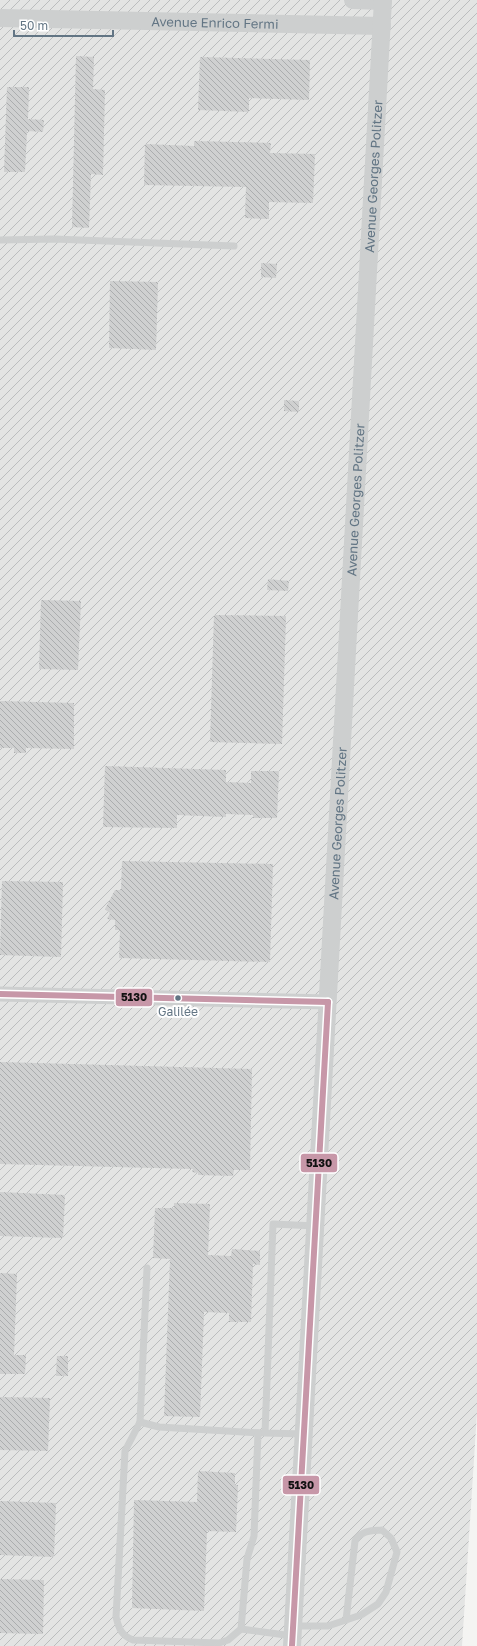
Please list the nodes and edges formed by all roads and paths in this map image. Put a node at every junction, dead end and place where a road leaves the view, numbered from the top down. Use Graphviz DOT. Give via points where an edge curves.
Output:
graph roads {
  1 [pos="353,0"];
  2 [pos="383,0"];
  3 [pos="0,18"];
  4 [pos="382,26"];
  5 [pos="0,240"];
  6 [pos="234,246"];
  7 [pos="0,994"];
  8 [pos="328,1002"];
  9 [pos="316,1226"];
  10 [pos="147,1268"];
  11 [pos="140,1422"];
  12 [pos="261,1433"];
  13 [pos="304,1434"];
  14 [pos="346,1620"];
  15 [pos="241,1629"];
  16 [pos="293,1636"];
  1 -- 2 [label="street"];
  2 -- 4 [label="street, Avenue Georges Politzer"];
  3 -- 4 [label="street, Avenue Enrico Fermi"];
  4 -- 8 [label="street, Avenue Georges Politzer"];
  5 -- 6 [label="lane" via="54,239"];
  7 -- 8 [label="street"];
  8 -- 9 [label="street, Avenue Georges Politzer"];
  9 -- 12 [label="lane" via="273,1224"];
  9 -- 13 [label="street, Avenue Georges Politzer"];
  10 -- 11 [label="lane"];
  11 -- 12 [label="lane" via="159,1426"];
  11 -- 15 [label="lane" via="125,1451 116,1617 119,1630 124,1637 132,1640 219,1643 228,1640"];
  12 -- 13 [label="lane"];
  12 -- 15 [label="lane" via="254,1536 247,1559"];
  13 -- 16 [label="street, Avenue Georges Politzer"];
  14 -- 14 [label="lane" via="355,1541 366,1531 382,1530 391,1538 397,1552 386,1592 378,1604 361,1615"];
  14 -- 16 [label="lane"];
  15 -- 16 [label="lane"];
}
